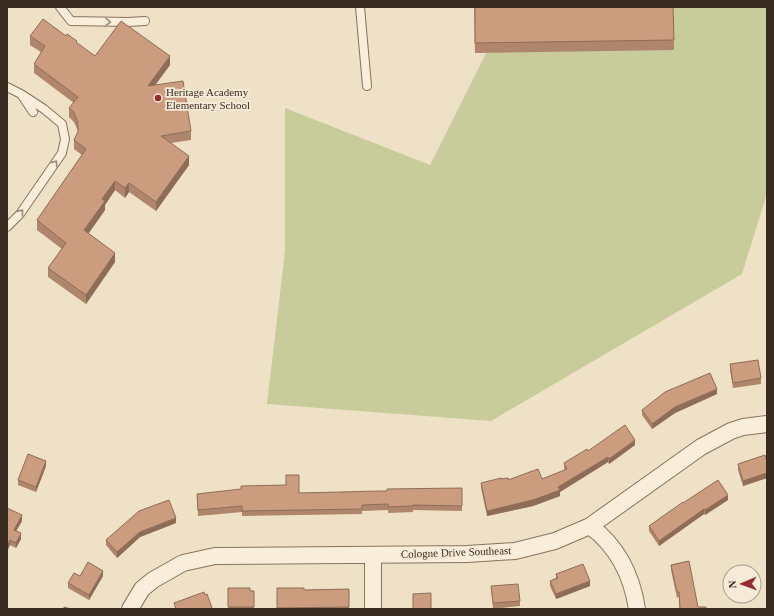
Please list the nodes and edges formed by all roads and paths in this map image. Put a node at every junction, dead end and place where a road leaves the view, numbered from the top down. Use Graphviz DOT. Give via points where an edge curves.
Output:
graph roads {
  1 [pos="60,7"];
  2 [pos="360,7"];
  3 [pos="145,21"];
  4 [pos="367,86"];
  5 [pos="7,87"];
  6 [pos="21,94"];
  7 [pos="33,112"];
  8 [pos="7,227"];
  9 [pos="767,424"];
  10 [pos="590,526"];
  11 [pos="373,555"];
  12 [pos="130,609"];
  13 [pos="373,609"];
  14 [pos="637,609"];
  1 -- 3 [label="lane, one-way" via="71,21"];
  2 -- 4 [label="lane"];
  5 -- 6 [label="lane"];
  6 -- 7 [label="lane"];
  8 -- 6 [label="lane, one-way" via="20,214 62,153 65,139 62,124"];
  9 -- 10 [label="street, Cologne Drive Southeast" via="737,429 701,447"];
  10 -- 11 [label="street, Cologne Drive Southeast" via="556,541 515,551"];
  10 -- 14 [label="street" via="602,534 618,555 635,596"];
  11 -- 12 [label="street, Cologne Drive Southeast" via="215,556 183,563 142,589"];
  11 -- 13 [label="street"];
}
